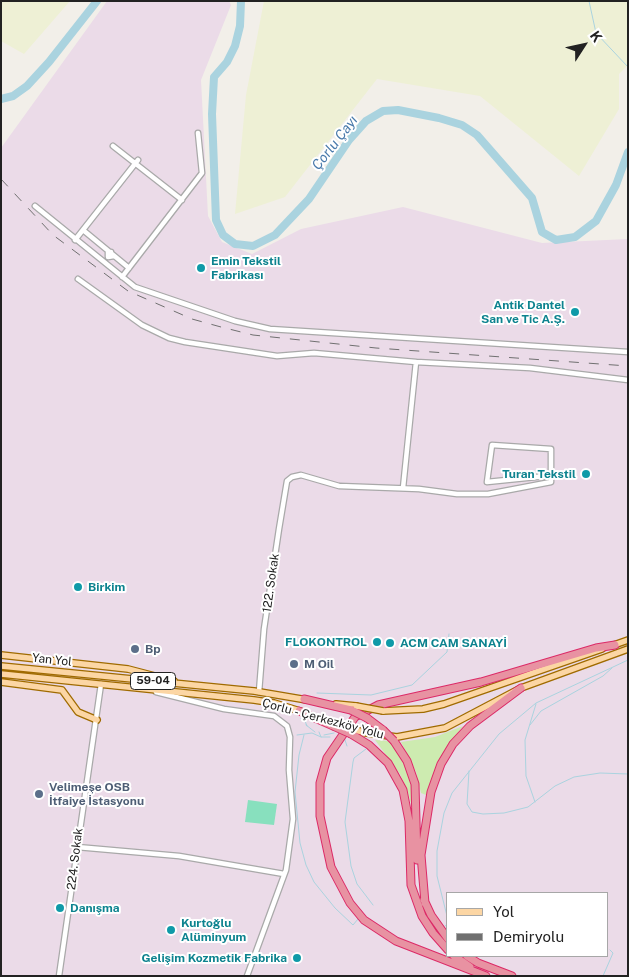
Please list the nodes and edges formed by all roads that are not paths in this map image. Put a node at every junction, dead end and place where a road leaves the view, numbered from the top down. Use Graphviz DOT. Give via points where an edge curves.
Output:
graph roads {
  1 [pos="198,133"];
  2 [pos="112,146"];
  3 [pos="136,161"];
  4 [pos="182,200"];
  5 [pos="35,206"];
  6 [pos="83,230"];
  7 [pos="75,240"];
  8 [pos="129,268"];
  9 [pos="122,277"];
  10 [pos="78,280"];
  11 [pos="628,352"];
  12 [pos="416,362"];
  13 [pos="628,380"];
  14 [pos="551,474"];
  15 [pos="404,488"];
  16 [pos="628,640"];
  17 [pos="615,645"];
  18 [pos="628,649"];
  19 [pos="1,655"];
  20 [pos="1,666"];
  21 [pos="103,666"];
  22 [pos="1,674"];
  23 [pos="102,676"];
  24 [pos="1,682"];
  25 [pos="102,684"];
  26 [pos="188,685"];
  27 [pos="521,688"];
  28 [pos="140,689"];
  29 [pos="259,692"];
  30 [pos="304,700"];
  31 [pos="353,708"];
  32 [pos="299,711"];
  33 [pos="97,720"];
  34 [pos="351,731"];
  35 [pos="77,847"];
  36 [pos="284,874"];
  37 [pos="425,903"];
  38 [pos="446,936"];
  39 [pos="446,948"];
  40 [pos="455,957"];
  41 [pos="469,957"];
  42 [pos="59,976"];
  43 [pos="247,976"];
  44 [pos="486,976"];
  45 [pos="492,976"];
  46 [pos="512,976"];
  1 -- 4 [label="street" via="202,173"];
  2 -- 3 [label="street"];
  3 -- 4 [label="street"];
  3 -- 6 [label="street"];
  4 -- 8 [label="street"];
  5 -- 7 [label="street"];
  6 -- 7 [label="street"];
  6 -- 8 [label="street" via="110,252 108,257 114,256"];
  7 -- 9 [label="street"];
  8 -- 9 [label="street"];
  9 -- 11 [label="street" via="135,287 181,304 270,328"];
  10 -- 12 [label="street" via="142,325 185,342 277,356 314,353"];
  12 -- 13 [label="street" via="530,368"];
  12 -- 15 [label="street"];
  14 -- 14 [label="street" via="551,449 492,445 487,482"];
  14 -- 15 [label="street" via="551,482 488,494"];
  15 -- 29 [label="street, 122. Sokak" via="339,486 301,475 287,481 264,629"];
  16 -- 17 [label="main road, Çorlu - Çerkezköy Yolu"];
  17 -- 31 [label="main road, Çorlu - Çerkezköy Yolu, bridge" via="444,704 423,709 383,711"];
  17 -- 44 [label="highway" via="481,682 378,705 355,717 325,763 320,783 320,816 331,868 350,903 364,920 396,941"];
  18 -- 27 [label="main road, Çorlu - Çerkezköy Yolu"];
  19 -- 21 [label="main road, Yan Yol"];
  20 -- 23 [label="main road, Çorlu - Çerkezköy Yolu / 59-04"];
  21 -- 23 [label="main road"];
  21 -- 26 [label="main road, Yan Yol"];
  22 -- 25 [label="main road, Çorlu - Çerkezköy Yolu / 59-04"];
  23 -- 25 [label="main road"];
  23 -- 26 [label="main road, Çorlu - Çerkezköy Yolu / 59-04"];
  24 -- 33 [label="main road" via="62,690 78,712"];
  25 -- 28 [label="main road, Çorlu - Çerkezköy Yolu / 59-04"];
  25 -- 33 [label="street, 224. Sokak"];
  26 -- 29 [label="main road, Çorlu - Çerkezköy Yolu / 59-04"];
  27 -- 34 [label="main road, Çorlu - Çerkezköy Yolu" via="460,722 430,732 384,736"];
  27 -- 37 [label="highway" via="470,726 453,744 441,764 429,799 421,855"];
  28 -- 32 [label="main road, Çorlu - Çerkezköy Yolu / 59-04" via="260,701"];
  28 -- 36 [label="street" via="224,709 274,716 287,726 293,819"];
  29 -- 30 [label="main road, Çorlu - Çerkezköy Yolu / 59-04"];
  30 -- 31 [label="highway"];
  31 -- 37 [label="highway, bridge" via="383,730 407,761 415,784 418,876"];
  32 -- 34 [label="highway, bridge"];
  33 -- 35 [label="street, 224. Sokak"];
  34 -- 39 [label="highway" via="383,758 397,776 409,821 410,885 427,924"];
  35 -- 36 [label="street" via="179,856"];
  35 -- 42 [label="street, 224. Sokak"];
  36 -- 43 [label="street"];
  37 -- 38 [label="highway"];
  40 -- 45 [label="highway" via="467,966"];
  41 -- 46 [label="highway"];
}
